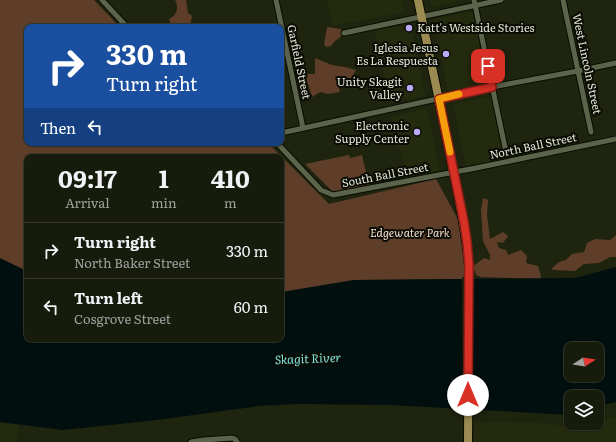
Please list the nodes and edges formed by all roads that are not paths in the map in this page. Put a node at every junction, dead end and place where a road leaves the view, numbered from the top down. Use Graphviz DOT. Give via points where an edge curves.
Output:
graph roads {
  1 [pos="102,0"];
  2 [pos="276,0"];
  3 [pos="418,0"];
  4 [pos="501,0"];
  5 [pos="563,0"];
  6 [pos="475,2"];
  7 [pos="421,17"];
  8 [pos="124,24"];
  9 [pos="281,24"];
  10 [pos="344,33"];
  11 [pos="284,38"];
  12 [pos="616,63"];
  13 [pos="578,71"];
  14 [pos="492,87"];
  15 [pos="439,99"];
  16 [pos="303,128"];
  17 [pos="284,132"];
  18 [pos="591,132"];
  19 [pos="616,139"];
  20 [pos="280,146"];
  21 [pos="506,152"];
  22 [pos="454,172"];
  23 [pos="237,441"];
  24 [pos="191,442"];
  25 [pos="468,442"];
  1 -- 8 [label="street"];
  2 -- 9 [label="street, Garfield Street"];
  3 -- 7 [label="main road"];
  4 -- 6 [label="street"];
  5 -- 13 [label="street, West Lincoln Street"];
  6 -- 7 [label="street"];
  6 -- 14 [label="street"];
  7 -- 10 [label="street"];
  7 -- 15 [label="main road"];
  11 -- 16 [label="street, Garfield Street"];
  12 -- 13 [label="street"];
  13 -- 14 [label="street"];
  13 -- 18 [label="street, West Lincoln Street"];
  14 -- 15 [label="street"];
  14 -- 21 [label="street"];
  15 -- 16 [label="street"];
  15 -- 22 [label="main road"];
  16 -- 17 [label="street"];
  19 -- 22 [label="street, North Ball Street"];
  20 -- 22 [label="street, South Ball Street" via="321,190 333,195"];
  22 -- 25 [label="main road" via="469,265"];
  23 -- 24 [label="street" via="232,438"];
}
